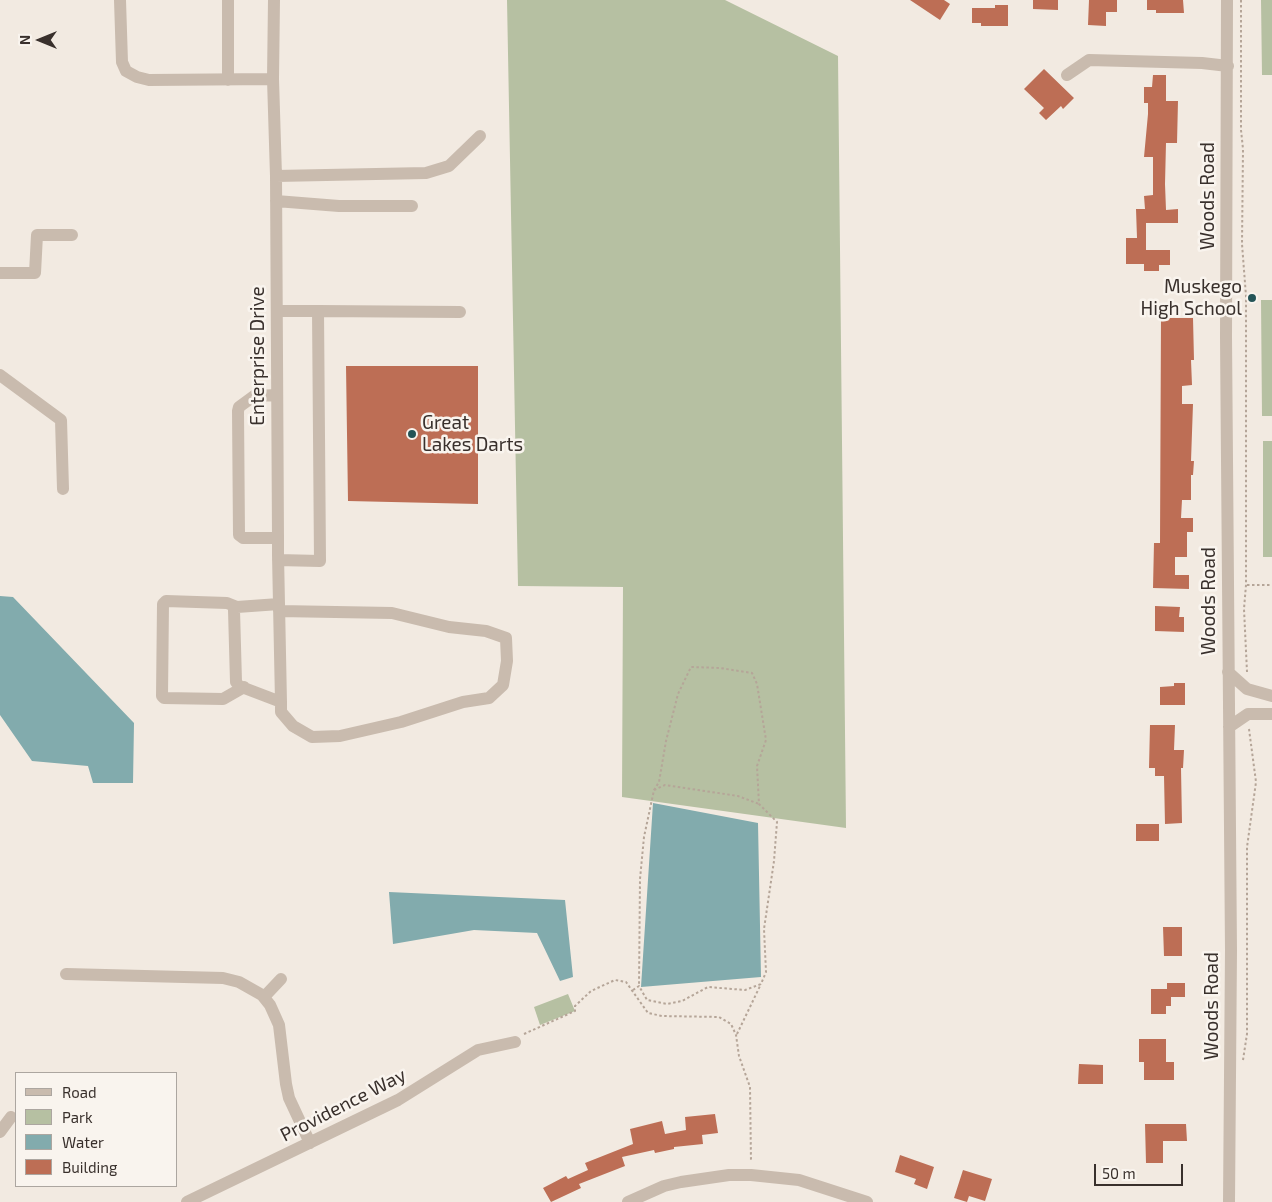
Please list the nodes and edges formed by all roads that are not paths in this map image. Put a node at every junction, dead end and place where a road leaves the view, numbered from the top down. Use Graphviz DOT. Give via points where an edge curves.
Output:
graph roads {
  1 [pos="120,0"];
  2 [pos="228,0"];
  3 [pos="274,0"];
  4 [pos="1227,0"];
  5 [pos="1228,66"];
  6 [pos="1067,75"];
  7 [pos="273,79"];
  8 [pos="228,80"];
  9 [pos="480,136"];
  10 [pos="276,176"];
  11 [pos="276,201"];
  12 [pos="412,206"];
  13 [pos="72,235"];
  14 [pos="0,273"];
  15 [pos="276,311"];
  16 [pos="318,311"];
  17 [pos="460,312"];
  18 [pos="0,375"];
  19 [pos="277,395"];
  20 [pos="63,490"];
  21 [pos="278,538"];
  22 [pos="278,560"];
  23 [pos="237,607"];
  24 [pos="279,608"];
  25 [pos="1228,672"];
  26 [pos="244,687"];
  27 [pos="1272,696"];
  28 [pos="281,707"];
  29 [pos="1272,714"];
  30 [pos="1229,727"];
  31 [pos="66,974"];
  32 [pos="281,979"];
  33 [pos="264,997"];
  34 [pos="515,1042"];
  35 [pos="11,1117"];
  36 [pos="0,1132"];
  37 [pos="310,1143"];
  38 [pos="187,1202"];
  39 [pos="628,1202"];
  40 [pos="867,1202"];
  41 [pos="1229,1202"];
  1 -- 8 [label="street" via="120,48 126,71 149,80"];
  2 -- 8 [label="street"];
  3 -- 7 [label="street, Enterprise Drive"];
  4 -- 5 [label="street, Woods Road"];
  5 -- 6 [label="street" via="1089,60"];
  5 -- 25 [label="street, Woods Road"];
  7 -- 8 [label="street"];
  7 -- 10 [label="street, Enterprise Drive"];
  9 -- 10 [label="street" via="448,166 426,173"];
  10 -- 11 [label="street, Enterprise Drive"];
  11 -- 12 [label="street" via="339,206"];
  11 -- 15 [label="street, Enterprise Drive"];
  13 -- 14 [label="street" via="37,235 36,273"];
  15 -- 16 [label="street"];
  15 -- 19 [label="street, Enterprise Drive"];
  16 -- 17 [label="street"];
  16 -- 22 [label="street" via="320,561"];
  18 -- 20 [label="street" via="62,420"];
  19 -- 21 [label="street, Enterprise Drive"];
  19 -- 21 [label="street" via="254,396 238,410 240,535 243,538"];
  21 -- 22 [label="street, Enterprise Drive"];
  22 -- 24 [label="street, Enterprise Drive"];
  23 -- 24 [label="street"];
  23 -- 26 [label="street" via="234,610 235,676 236,682"];
  23 -- 26 [label="street" via="227,602 166,601 163,604 162,696 223,699"];
  24 -- 28 [label="street, Enterprise Drive"];
  24 -- 28 [label="street" via="392,614 449,627 486,631 506,638 507,661 504,685 489,698 463,702 401,722 340,736 312,737 293,726"];
  25 -- 27 [label="street" via="1247,690"];
  25 -- 30 [label="street, Woods Road"];
  26 -- 28 [label="street"];
  29 -- 30 [label="street" via="1248,714"];
  30 -- 41 [label="street, Woods Road"];
  31 -- 33 [label="street" via="223,978 240,982"];
  32 -- 33 [label="street"];
  33 -- 37 [label="street" via="279,1025 289,1098"];
  34 -- 37 [label="street, Providence Way" via="478,1050 398,1100"];
  35 -- 36 [label="street"];
  37 -- 38 [label="street, Providence Way"];
  39 -- 40 [label="street" via="664,1186 730,1175 799,1180"];
}
